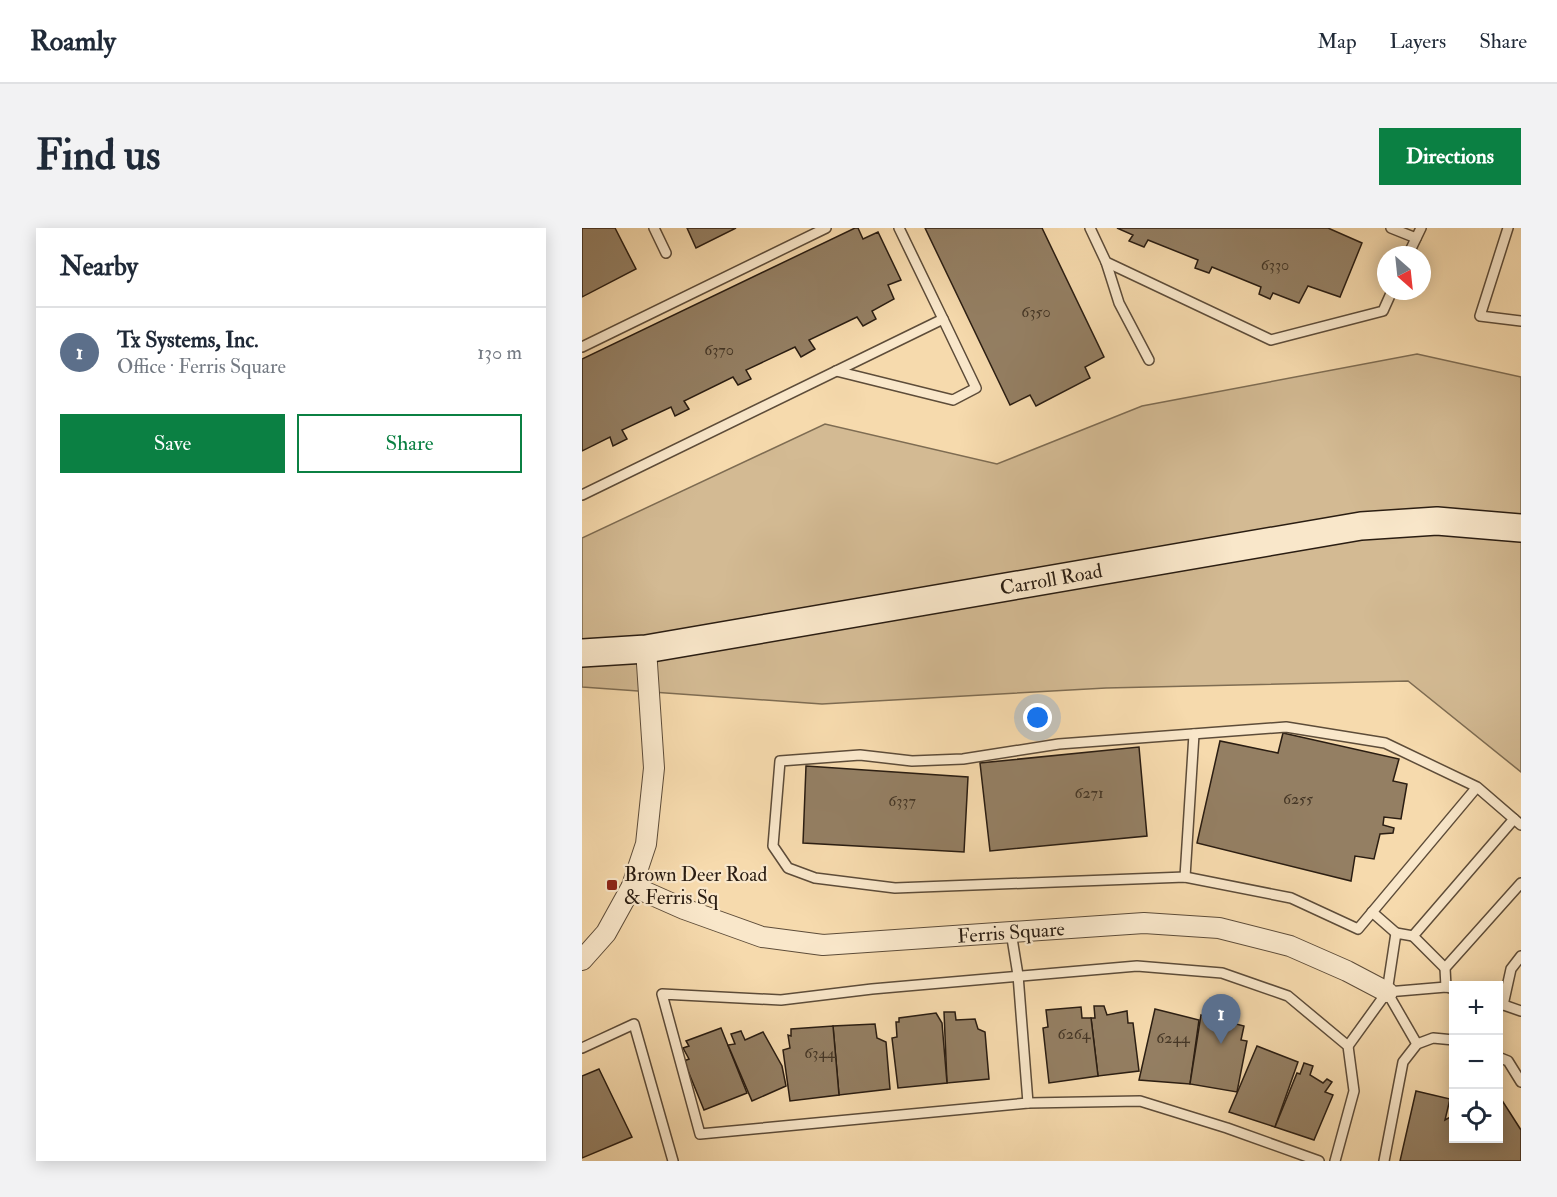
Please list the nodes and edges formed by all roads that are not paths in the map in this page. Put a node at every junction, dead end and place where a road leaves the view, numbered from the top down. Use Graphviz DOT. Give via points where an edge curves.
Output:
graph roads {
  1 [pos="654,228"];
  2 [pos="826,228"];
  3 [pos="899,228"];
  4 [pos="1090,228"];
  5 [pos="1391,228"];
  6 [pos="1420,228"];
  7 [pos="1508,228"];
  8 [pos="1416,238"];
  9 [pos="1412,246"];
  10 [pos="666,253"];
  11 [pos="1106,262"];
  12 [pos="1388,300"];
  13 [pos="943,319"];
  14 [pos="1521,321"];
  15 [pos="582,347"];
  16 [pos="1149,360"];
  17 [pos="836,371"];
  18 [pos="582,495"];
  19 [pos="1521,528"];
  20 [pos="646,649"];
  21 [pos="582,653"];
  22 [pos="1194,734"];
  23 [pos="1477,788"];
  24 [pos="1518,822"];
  25 [pos="1185,877"];
  26 [pos="1521,883"];
  27 [pos="632,886"];
  28 [pos="1372,912"];
  29 [pos="1011,932"];
  30 [pos="1396,933"];
  31 [pos="1413,936"];
  32 [pos="1521,956"];
  33 [pos="582,960"];
  34 [pos="1445,968"];
  35 [pos="1018,975"];
  36 [pos="1449,984"];
  37 [pos="1449,988"];
  38 [pos="1387,992"];
  39 [pos="1503,997"];
  40 [pos="1503,1005"];
  41 [pos="1521,1011"];
  42 [pos="1449,1040"];
  43 [pos="1417,1044"];
  44 [pos="1348,1046"];
  45 [pos="582,1048"];
  46 [pos="1503,1060"];
  47 [pos="1521,1082"];
  48 [pos="1028,1103"];
  49 [pos="673,1161"];
  50 [pos="1319,1161"];
  51 [pos="1335,1161"];
  52 [pos="1384,1161"];
  1 -- 10 [label="lane"];
  2 -- 15 [label="lane"];
  3 -- 13 [label="lane"];
  4 -- 11 [label="lane"];
  5 -- 8 [label="lane"];
  6 -- 8 [label="lane"];
  7 -- 14 [label="lane" via="1480,316"];
  8 -- 9 [label="lane"];
  11 -- 12 [label="lane" via="1271,340 1383,311"];
  11 -- 16 [label="lane" via="1119,303"];
  13 -- 17 [label="lane"];
  13 -- 17 [label="lane" via="975,388 953,400"];
  17 -- 18 [label="lane"];
  19 -- 20 [label="main road, Carroll Road" via="1437,521 1361,526"];
  20 -- 21 [label="main road, Carroll Road"];
  20 -- 27 [label="street" via="654,768 646,844"];
  22 -- 23 [label="lane" via="1286,727 1385,743"];
  22 -- 25 [label="lane"];
  22 -- 25 [label="lane" via="1059,744 963,759 912,761 860,755 780,761 773,846 788,868 815,878 895,888"];
  23 -- 24 [label="lane"];
  23 -- 28 [label="lane"];
  24 -- 31 [label="lane"];
  25 -- 28 [label="lane" via="1291,898 1358,928"];
  26 -- 34 [label="lane"];
  27 -- 29 [label="street, Ferris Square" via="762,937 823,945"];
  27 -- 33 [label="street" via="606,933"];
  28 -- 30 [label="lane"];
  29 -- 35 [label="lane"];
  29 -- 38 [label="street, Ferris Square" via="1144,923 1218,928 1290,946"];
  30 -- 31 [label="lane"];
  30 -- 38 [label="lane"];
  31 -- 34 [label="lane"];
  32 -- 39 [label="lane" via="1511,969"];
  34 -- 36 [label="lane"];
  35 -- 44 [label="lane" via="1137,966 1222,973 1288,996"];
  35 -- 48 [label="lane"];
  35 -- 48 [label="lane" via="781,1000 662,994 700,1134"];
  37 -- 38 [label="lane"];
  38 -- 43 [label="lane"];
  38 -- 44 [label="lane"];
  40 -- 41 [label="lane"];
  42 -- 43 [label="lane" via="1433,1038"];
  43 -- 52 [label="lane" via="1403,1062"];
  44 -- 51 [label="lane" via="1354,1091"];
  45 -- 49 [label="lane" via="634,1024"];
  46 -- 47 [label="lane"];
  48 -- 50 [label="lane" via="1140,1101"];
}
